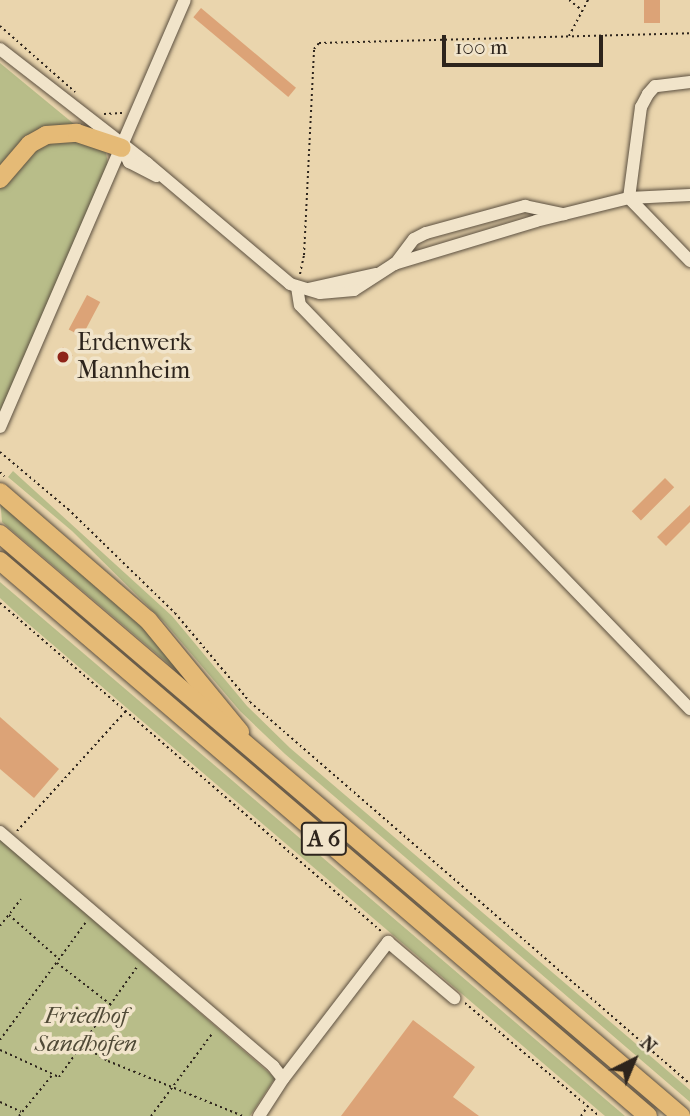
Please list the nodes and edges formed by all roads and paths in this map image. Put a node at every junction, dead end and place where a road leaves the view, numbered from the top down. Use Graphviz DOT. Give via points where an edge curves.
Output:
graph roads {
  1 [pos="186,0"];
  2 [pos="569,0"];
  3 [pos="588,0"];
  4 [pos="582,11"];
  5 [pos="0,26"];
  6 [pos="690,33"];
  7 [pos="568,37"];
  8 [pos="0,47"];
  9 [pos="690,82"];
  10 [pos="84,98"];
  11 [pos="103,114"];
  12 [pos="135,118"];
  13 [pos="122,148"];
  14 [pos="0,179"];
  15 [pos="690,195"];
  16 [pos="629,198"];
  17 [pos="564,214"];
  18 [pos="690,261"];
  19 [pos="394,264"];
  20 [pos="302,288"];
  21 [pos="0,427"];
  22 [pos="0,452"];
  23 [pos="0,472"];
  24 [pos="2,484"];
  25 [pos="0,534"];
  26 [pos="0,561"];
  27 [pos="0,603"];
  28 [pos="690,709"];
  29 [pos="126,711"];
  30 [pos="252,750"];
  31 [pos="4,836"];
  32 [pos="21,899"];
  33 [pos="9,915"];
  34 [pos="86,922"];
  35 [pos="0,926"];
  36 [pos="388,942"];
  37 [pos="58,961"];
  38 [pos="138,966"];
  39 [pos="454,998"];
  40 [pos="111,1004"];
  41 [pos="212,1034"];
  42 [pos="0,1040"];
  43 [pos="81,1045"];
  44 [pos="0,1050"];
  45 [pos="53,1074"];
  46 [pos="283,1079"];
  47 [pos="690,1084"];
  48 [pos="172,1088"];
  49 [pos="0,1102"];
  50 [pos="588,1106"];
  51 [pos="21,1112"];
  52 [pos="19,1116"];
  53 [pos="151,1116"];
  54 [pos="243,1116"];
  55 [pos="259,1116"];
  56 [pos="581,1116"];
  57 [pos="599,1116"];
  58 [pos="648,1116"];
  59 [pos="681,1116"];
  1 -- 12 [label="street"];
  2 -- 4 [label="path"];
  3 -- 4 [label="path"];
  4 -- 7 [label="path"];
  5 -- 10 [label="path"];
  6 -- 7 [label="path"];
  7 -- 20 [label="path" via="319,43 314,49"];
  8 -- 13 [label="street"];
  9 -- 16 [label="street" via="655,86 641,107"];
  11 -- 12 [label="path" via="115,117 124,112"];
  12 -- 13 [label="street"];
  13 -- 14 [label="highway" via="77,133 46,135 30,144"];
  13 -- 20 [label="street" via="133,152 157,176"];
  13 -- 21 [label="street"];
  15 -- 16 [label="street"];
  16 -- 17 [label="street"];
  16 -- 18 [label="street"];
  17 -- 19 [label="street"];
  17 -- 19 [label="street" via="525,206 426,233 414,239"];
  19 -- 20 [label="street" via="382,273"];
  20 -- 28 [label="street" via="300,305"];
  22 -- 47 [label="path" via="68,509 165,604 250,702"];
  23 -- 24 [label="path"];
  24 -- 30 [label="highway" via="148,620 227,712"];
  25 -- 30 [label="highway, A 6"];
  26 -- 58 [label="highway, A 6"];
  27 -- 29 [label="path"];
  29 -- 31 [label="path"];
  29 -- 36 [label="path" via="374,922"];
  30 -- 59 [label="highway, A 6"];
  31 -- 46 [label="street"];
  32 -- 33 [label="path"];
  33 -- 35 [label="path"];
  33 -- 37 [label="path"];
  34 -- 37 [label="path"];
  36 -- 39 [label="street"];
  36 -- 46 [label="street"];
  37 -- 40 [label="path"];
  37 -- 42 [label="path"];
  38 -- 40 [label="path"];
  39 -- 50 [label="path" via="474,1007"];
  40 -- 43 [label="path"];
  41 -- 48 [label="path"];
  43 -- 45 [label="path" via="59,1077"];
  43 -- 48 [label="path"];
  44 -- 45 [label="path"];
  45 -- 51 [label="path"];
  46 -- 55 [label="street"];
  48 -- 53 [label="path"];
  48 -- 54 [label="path"];
  49 -- 51 [label="path"];
  50 -- 56 [label="path"];
  50 -- 57 [label="path"];
  51 -- 52 [label="path"];
}
